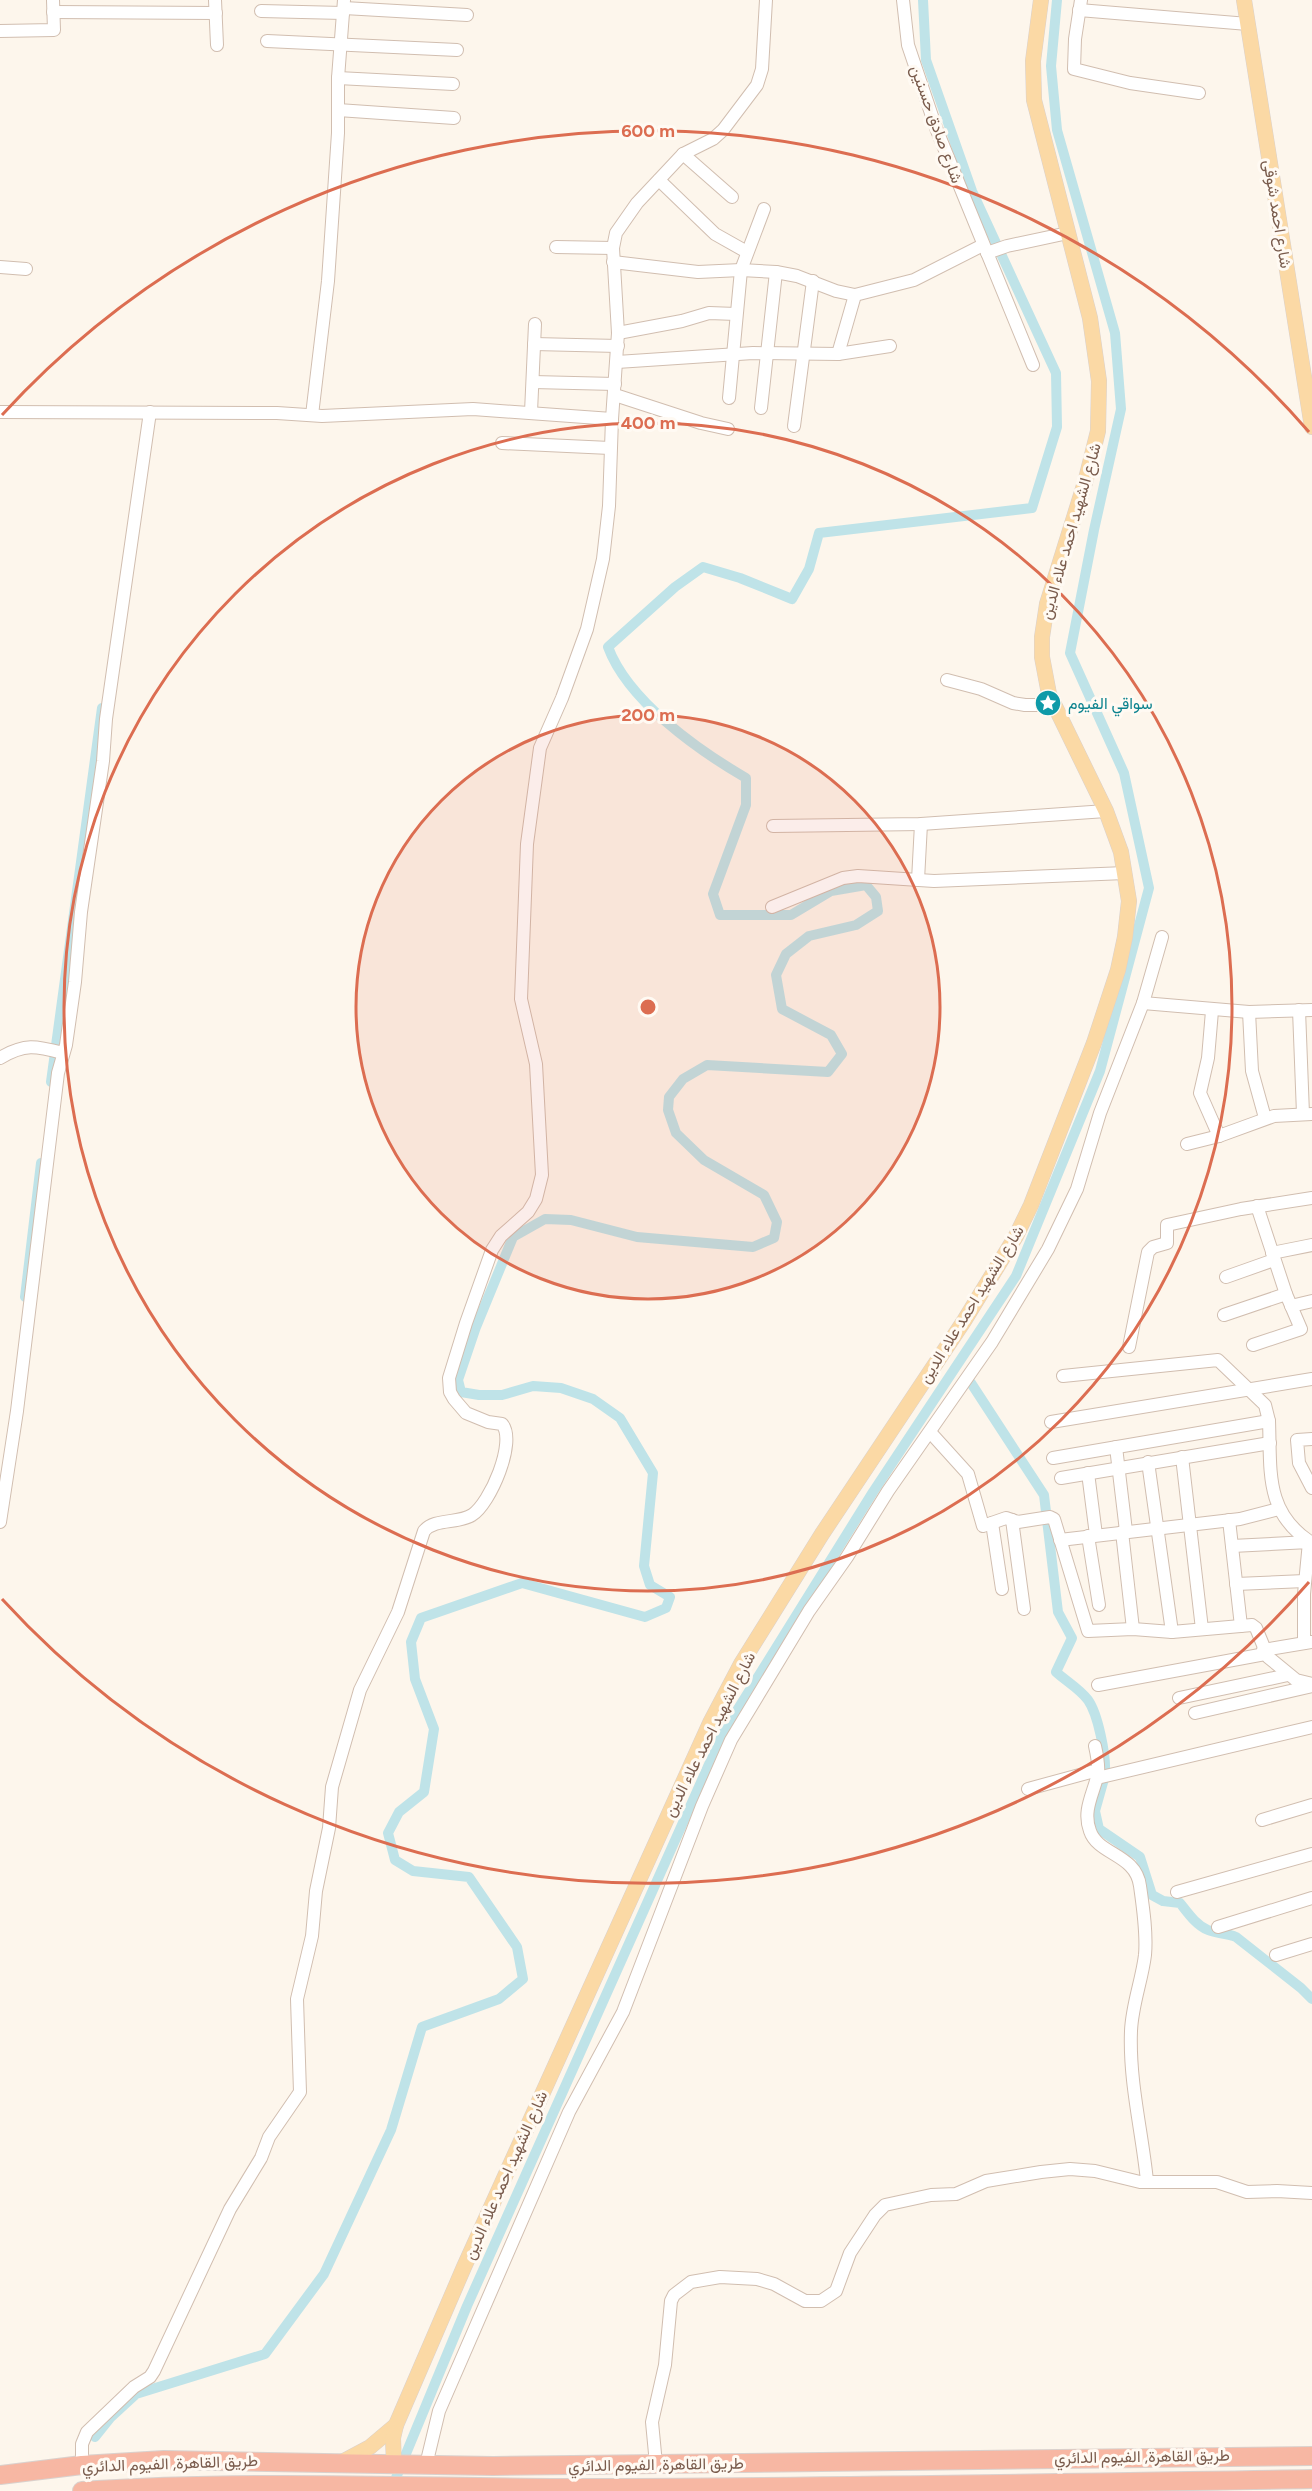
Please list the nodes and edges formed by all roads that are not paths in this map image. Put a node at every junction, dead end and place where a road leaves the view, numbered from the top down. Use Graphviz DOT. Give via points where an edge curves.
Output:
graph roads {
  1 [pos="766,0"];
  2 [pos="903,0"];
  3 [pos="1041,0"];
  4 [pos="1244,0"];
  5 [pos="1254,0"];
  6 [pos="1080,5"];
  7 [pos="53,6"];
  8 [pos="215,6"];
  9 [pos="344,7"];
  10 [pos="261,11"];
  11 [pos="467,15"];
  12 [pos="1248,24"];
  13 [pos="0,31"];
  14 [pos="267,41"];
  15 [pos="340,43"];
  16 [pos="217,45"];
  17 [pos="457,50"];
  18 [pos="338,78"];
  19 [pos="453,84"];
  20 [pos="1199,93"];
  21 [pos="338,110"];
  22 [pos="454,118"];
  23 [pos="683,154"];
  24 [pos="659,180"];
  25 [pos="732,196"];
  26 [pos="764,209"];
  27 [pos="1068,233"];
  28 [pos="556,247"];
  29 [pos="613,248"];
  30 [pos="988,249"];
  31 [pos="747,252"];
  32 [pos="613,262"];
  33 [pos="0,267"];
  34 [pos="26,268"];
  35 [pos="741,270"];
  36 [pos="776,272"];
  37 [pos="813,281"];
  38 [pos="855,295"];
  39 [pos="736,314"];
  40 [pos="535,324"];
  41 [pos="618,333"];
  42 [pos="534,344"];
  43 [pos="618,346"];
  44 [pos="890,346"];
  45 [pos="732,354"];
  46 [pos="767,354"];
  47 [pos="804,354"];
  48 [pos="838,354"];
  49 [pos="616,362"];
  50 [pos="1312,364"];
  51 [pos="1033,365"];
  52 [pos="533,382"];
  53 [pos="615,389"];
  54 [pos="729,398"];
  55 [pos="761,408"];
  56 [pos="0,412"];
  57 [pos="150,412"];
  58 [pos="531,412"];
  59 [pos="312,415"];
  60 [pos="612,419"];
  61 [pos="794,426"];
  62 [pos="1312,427"];
  63 [pos="728,429"];
  64 [pos="502,443"];
  65 [pos="610,448"];
  66 [pos="947,680"];
  67 [pos="1054,705"];
  68 [pos="1106,811"];
  69 [pos="921,824"];
  70 [pos="773,826"];
  71 [pos="1125,873"];
  72 [pos="918,880"];
  73 [pos="772,907"];
  74 [pos="1161,937"];
  75 [pos="1143,1003"];
  76 [pos="1312,1010"];
  77 [pos="1212,1011"];
  78 [pos="1299,1011"];
  79 [pos="1249,1012"];
  80 [pos="57,1052"];
  81 [pos="0,1058"];
  82 [pos="1308,1114"];
  83 [pos="1265,1118"];
  84 [pos="1219,1136"];
  85 [pos="1187,1144"];
  86 [pos="1312,1198"];
  87 [pos="1257,1206"];
  88 [pos="1312,1245"];
  89 [pos="1273,1257"];
  90 [pos="1226,1277"];
  91 [pos="1286,1294"];
  92 [pos="1312,1301"];
  93 [pos="1291,1306"];
  94 [pos="1224,1315"];
  95 [pos="1254,1345"];
  96 [pos="1129,1347"];
  97 [pos="1063,1376"];
  98 [pos="1312,1379"];
  99 [pos="1250,1390"];
  100 [pos="1269,1421"];
  101 [pos="1051,1422"];
  102 [pos="930,1432"];
  103 [pos="1312,1439"];
  104 [pos="1270,1443"];
  105 [pos="1116,1447"];
  106 [pos="1182,1457"];
  107 [pos="1053,1458"];
  108 [pos="1148,1462"];
  109 [pos="1119,1467"];
  110 [pos="1088,1473"];
  111 [pos="1308,1473"];
  112 [pos="1061,1478"];
  113 [pos="1312,1488"];
  114 [pos="1279,1509"];
  115 [pos="1012,1520"];
  116 [pos="1229,1521"];
  117 [pos="0,1522"];
  118 [pos="992,1523"];
  119 [pos="1190,1524"];
  120 [pos="1157,1528"];
  121 [pos="1124,1532"];
  122 [pos="1092,1535"];
  123 [pos="1060,1539"];
  124 [pos="1311,1543"];
  125 [pos="1232,1546"];
  126 [pos="1308,1574"];
  127 [pos="1236,1584"];
  128 [pos="1002,1589"];
  129 [pos="1100,1605"];
  130 [pos="1308,1607"];
  131 [pos="1024,1609"];
  132 [pos="1241,1626"];
  133 [pos="1133,1629"];
  134 [pos="1202,1629"];
  135 [pos="1172,1632"];
  136 [pos="1308,1642"];
  137 [pos="1264,1652"];
  138 [pos="1288,1675"];
  139 [pos="1098,1685"];
  140 [pos="1312,1685"];
  141 [pos="1179,1698"];
  142 [pos="1195,1713"];
  143 [pos="1312,1727"];
  144 [pos="1095,1746"];
  145 [pos="1098,1774"];
  146 [pos="1028,1789"];
  147 [pos="1312,1805"];
  148 [pos="1262,1820"];
  149 [pos="1312,1854"];
  150 [pos="1177,1892"];
  151 [pos="1312,1898"];
  152 [pos="1218,1927"];
  153 [pos="1312,1944"];
  154 [pos="1276,1955"];
  155 [pos="1147,2181"];
  156 [pos="1312,2193"];
  157 [pos="396,2425"];
  158 [pos="1219,2455"];
  159 [pos="1312,2456"];
  160 [pos="340,2463"];
  161 [pos="656,2464"];
  162 [pos="82,2466"];
  163 [pos="395,2466"];
  164 [pos="422,2466"];
  165 [pos="493,2466"];
  166 [pos="0,2475"];
  167 [pos="1312,2479"];
  168 [pos="1219,2481"];
  169 [pos="376,2487"];
  170 [pos="493,2487"];
  171 [pos="665,2489"];
  172 [pos="93,2491"];
  1 -- 23 [label="street" via="758,85 723,130"];
  2 -- 30 [label="street, شارع صادق حسنين" via="911,55 936,128"];
  3 -- 27 [label="main road, شارع الشهيد احمد علاء الدين" via="1033,61 1034,100"];
  4 -- 12 [label="main road, شارع احمد شوقى"];
  5 -- 50 [label="main road, شارع احمد شوقى"];
  6 -- 12 [label="street"];
  6 -- 20 [label="street" via="1074,69 1130,83"];
  7 -- 8 [label="street"];
  7 -- 13 [label="street" via="54,30"];
  8 -- 16 [label="street"];
  9 -- 10 [label="street"];
  9 -- 11 [label="street"];
  9 -- 15 [label="street"];
  12 -- 62 [label="main road, شارع احمد شوقى"];
  14 -- 15 [label="street"];
  15 -- 17 [label="street"];
  15 -- 18 [label="street"];
  18 -- 19 [label="street"];
  18 -- 21 [label="street"];
  21 -- 22 [label="street"];
  21 -- 59 [label="street" via="328,281"];
  23 -- 24 [label="street"];
  23 -- 25 [label="street"];
  24 -- 29 [label="street" via="624,219"];
  24 -- 31 [label="street" via="715,234"];
  26 -- 31 [label="street"];
  27 -- 30 [label="street"];
  27 -- 67 [label="main road, شارع الشهيد احمد علاء الدين" via="1094,336 1099,407 1089,469 1043,620 1042,657"];
  28 -- 29 [label="street"];
  29 -- 32 [label="street"];
  30 -- 38 [label="street" via="914,280"];
  30 -- 51 [label="street, شارع صادق حسنين"];
  31 -- 35 [label="street"];
  32 -- 35 [label="street" via="698,272"];
  32 -- 41 [label="street"];
  33 -- 34 [label="street"];
  35 -- 36 [label="street"];
  35 -- 39 [label="street"];
  36 -- 37 [label="street"];
  36 -- 46 [label="street"];
  37 -- 38 [label="street"];
  37 -- 47 [label="street"];
  38 -- 48 [label="street"];
  39 -- 41 [label="street" via="709,313"];
  39 -- 45 [label="street"];
  40 -- 42 [label="street"];
  41 -- 43 [label="street"];
  42 -- 43 [label="street"];
  42 -- 52 [label="street"];
  43 -- 49 [label="street"];
  44 -- 48 [label="street"];
  45 -- 46 [label="street"];
  45 -- 49 [label="street"];
  45 -- 54 [label="street"];
  46 -- 47 [label="street"];
  46 -- 55 [label="street"];
  47 -- 48 [label="street"];
  47 -- 61 [label="street"];
  49 -- 53 [label="street"];
  52 -- 53 [label="street"];
  52 -- 58 [label="street"];
  53 -- 60 [label="street"];
  53 -- 63 [label="street" via="701,423"];
  56 -- 57 [label="street"];
  57 -- 59 [label="street"];
  57 -- 80 [label="street" via="106,719 75,982"];
  58 -- 59 [label="street" via="455,409"];
  58 -- 60 [label="street"];
  60 -- 65 [label="street"];
  64 -- 65 [label="street"];
  65 -- 162 [label="street" via="603,559 576,662 540,748 527,844 520,999 536,1064 542,1149 540,1186 528,1212 501,1236 492,1251 449,1378 450,1392 466,1413 506,1428 499,1471 481,1509 466,1519 430,1525 424,1530 398,1612 360,1690 332,1787 312,1936 297,1999 300,2092 269,2137 230,2209 154,2371 87,2432 82,2444"];
  66 -- 67 [label="street" via="1013,703"];
  67 -- 68 [label="main road, شارع الشهيد احمد علاء الدين"];
  68 -- 69 [label="street"];
  68 -- 71 [label="main road, شارع الشهيد احمد علاء الدين"];
  69 -- 70 [label="street"];
  69 -- 72 [label="street"];
  71 -- 72 [label="street"];
  71 -- 157 [label="main road, شارع الشهيد احمد علاء الدين" via="1129,901 1118,970 1031,1205 970,1312 753,1644 710,1723"];
  72 -- 73 [label="street" via="843,878"];
  74 -- 75 [label="street"];
  75 -- 77 [label="street"];
  75 -- 102 [label="street" via="1100,1113 1072,1202 992,1342"];
  76 -- 78 [label="street"];
  77 -- 79 [label="street"];
  77 -- 84 [label="street" via="1200,1093"];
  78 -- 79 [label="street"];
  78 -- 82 [label="street"];
  79 -- 83 [label="street" via="1252,1071"];
  80 -- 81 [label="street" via="25,1046"];
  80 -- 117 [label="street" via="16,1421"];
  82 -- 83 [label="street"];
  83 -- 84 [label="street"];
  84 -- 85 [label="street"];
  86 -- 87 [label="street"];
  87 -- 89 [label="street"];
  87 -- 96 [label="street" via="1166,1226 1167,1243 1153,1246 1148,1252"];
  88 -- 89 [label="street"];
  89 -- 90 [label="street"];
  89 -- 91 [label="street"];
  91 -- 93 [label="street"];
  91 -- 94 [label="street"];
  92 -- 93 [label="street"];
  93 -- 95 [label="street" via="1301,1329"];
  97 -- 99 [label="street" via="1218,1360"];
  98 -- 99 [label="street"];
  99 -- 100 [label="street" via="1265,1405"];
  99 -- 101 [label="street"];
  100 -- 104 [label="street"];
  100 -- 105 [label="street"];
  102 -- 118 [label="street" via="968,1474 981,1524"];
  102 -- 164 [label="street" via="809,1611 731,1740 623,2012 569,2112 439,2411"];
  103 -- 111 [label="street" via="1297,1440 1299,1463"];
  104 -- 106 [label="street"];
  104 -- 114 [label="street" via="1271,1481"];
  105 -- 107 [label="street"];
  105 -- 109 [label="street"];
  106 -- 108 [label="street"];
  106 -- 119 [label="street"];
  108 -- 109 [label="street"];
  108 -- 120 [label="street"];
  109 -- 110 [label="street"];
  109 -- 121 [label="street"];
  110 -- 112 [label="street"];
  110 -- 122 [label="street"];
  111 -- 113 [label="street"];
  114 -- 116 [label="street"];
  114 -- 124 [label="street"];
  115 -- 118 [label="street"];
  115 -- 123 [label="street" via="1047,1518 1054,1521"];
  115 -- 131 [label="street"];
  116 -- 119 [label="street"];
  116 -- 125 [label="street"];
  118 -- 128 [label="street"];
  119 -- 120 [label="street"];
  119 -- 134 [label="street"];
  120 -- 121 [label="street"];
  120 -- 135 [label="street"];
  121 -- 122 [label="street"];
  121 -- 133 [label="street"];
  122 -- 123 [label="street"];
  122 -- 129 [label="street"];
  123 -- 133 [label="street" via="1086,1629"];
  124 -- 125 [label="street"];
  124 -- 126 [label="street"];
  125 -- 127 [label="street"];
  126 -- 127 [label="street"];
  126 -- 130 [label="street"];
  127 -- 132 [label="street"];
  130 -- 136 [label="street"];
  132 -- 134 [label="street"];
  132 -- 137 [label="street" via="1256,1628"];
  133 -- 135 [label="street"];
  134 -- 135 [label="street"];
  136 -- 137 [label="street"];
  137 -- 138 [label="street"];
  137 -- 139 [label="street"];
  138 -- 140 [label="street"];
  138 -- 141 [label="street"];
  140 -- 142 [label="street"];
  143 -- 145 [label="street"];
  144 -- 145 [label="street"];
  145 -- 146 [label="street"];
  145 -- 155 [label="street" via="1087,1809 1089,1829 1101,1844 1130,1865 1141,1889 1145,1952 1134,2007 1131,2054"];
  147 -- 148 [label="street"];
  149 -- 150 [label="street"];
  151 -- 152 [label="street"];
  153 -- 154 [label="street"];
  155 -- 156 [label="street" via="1217,2182 1247,2192"];
  155 -- 161 [label="street" via="1095,2171 1059,2170 986,2181 956,2194 890,2202 881,2208 849,2253 836,2291 821,2301 805,2301 757,2279 720,2277 691,2282 671,2301 665,2365 652,2422"];
  157 -- 160 [label="main road, شارع الشهيد احمد علاء الدين" via="370,2447"];
  157 -- 163 [label="main road, شارع الشهيد احمد علاء الدين"];
  158 -- 159 [label="highway, طريق القاهرة, الفيوم الدائري"];
  158 -- 161 [label="highway, طريق القاهرة, الفيوم الدائري"];
  158 -- 168 [label="highway"];
  160 -- 162 [label="highway, طريق القاهرة, الفيوم الدائري" via="219,2460"];
  160 -- 163 [label="highway, طريق القاهرة, الفيوم الدائري"];
  161 -- 165 [label="highway, طريق القاهرة, الفيوم الدائري"];
  162 -- 166 [label="highway, طريق القاهرة, الفيوم الدائري"];
  163 -- 164 [label="highway, طريق القاهرة, الفيوم الدائري"];
  164 -- 165 [label="highway, طريق القاهرة, الفيوم الدائري"];
  165 -- 170 [label="highway"];
  167 -- 168 [label="highway, طريق القاهرة, الفيوم الدائري"];
  168 -- 171 [label="highway, طريق القاهرة, الفيوم الدائري"];
  169 -- 170 [label="highway, طريق القاهرة, الفيوم الدائري"];
  169 -- 172 [label="highway, طريق القاهرة, الفيوم الدائري" via="235,2485"];
  170 -- 171 [label="highway, طريق القاهرة, الفيوم الدائري"];
}
